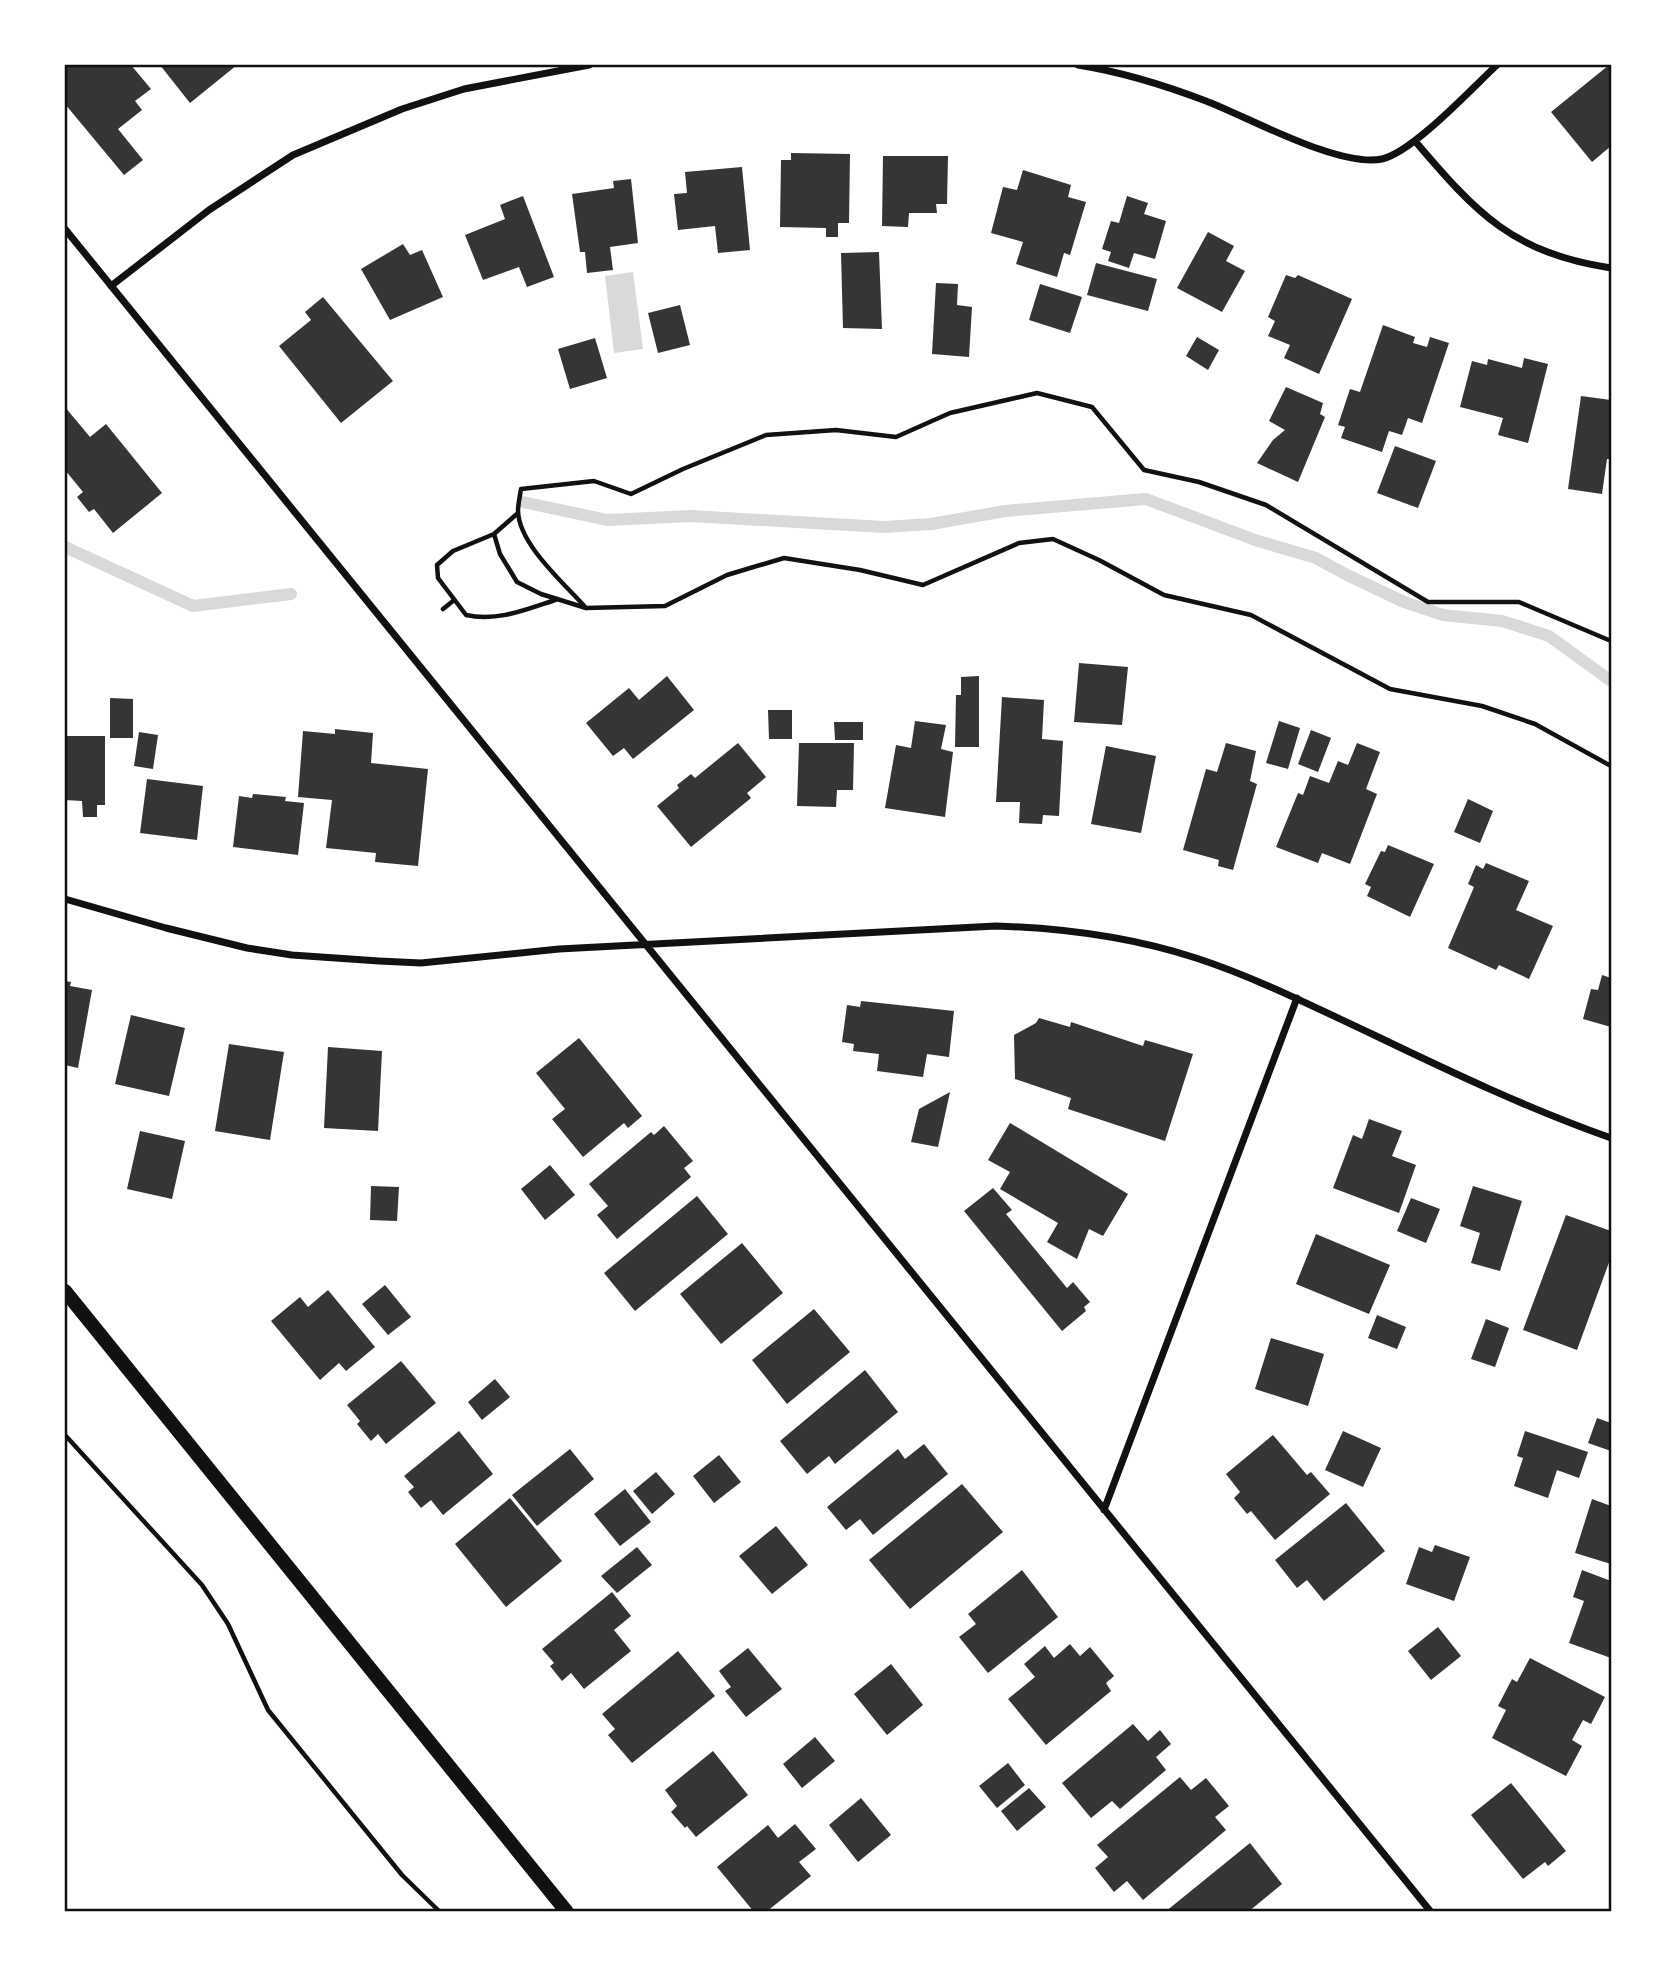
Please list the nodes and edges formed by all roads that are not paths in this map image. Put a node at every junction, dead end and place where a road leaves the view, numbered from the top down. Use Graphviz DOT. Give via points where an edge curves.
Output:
graph roads {
  1 [pos="589,65"];
  2 [pos="1078,65"];
  3 [pos="1497,65"];
  4 [pos="1415,141"];
  5 [pos="65,229"];
  6 [pos="1611,268"];
  7 [pos="111,286"];
  8 [pos="65,898"];
  9 [pos="645,945"];
  10 [pos="1297,998"];
  11 [pos="1611,1138"];
  12 [pos="65,1291"];
  13 [pos="1104,1510"];
  14 [pos="567,1912"];
  15 [pos="1431,1912"];
  1 -- 7 [label="street" via="464,89 402,109 293,155 209,209"];
  2 -- 4 [label="street" via="1115,71 1206,101 1342,155 1383,159"];
  3 -- 4 [label="street"];
  4 -- 6 [label="street" via="1458,192 1499,228 1546,252"];
  5 -- 7 [label="street"];
  7 -- 9 [label="street"];
  8 -- 9 [label="street" via="206,938 292,955 421,962"];
  9 -- 10 [label="street" via="1045,927 1094,933 1196,958"];
  9 -- 13 [label="street"];
  10 -- 11 [label="street" via="1490,1091"];
  10 -- 13 [label="street"];
  12 -- 14 [label="main road"];
  13 -- 15 [label="street"];
}
